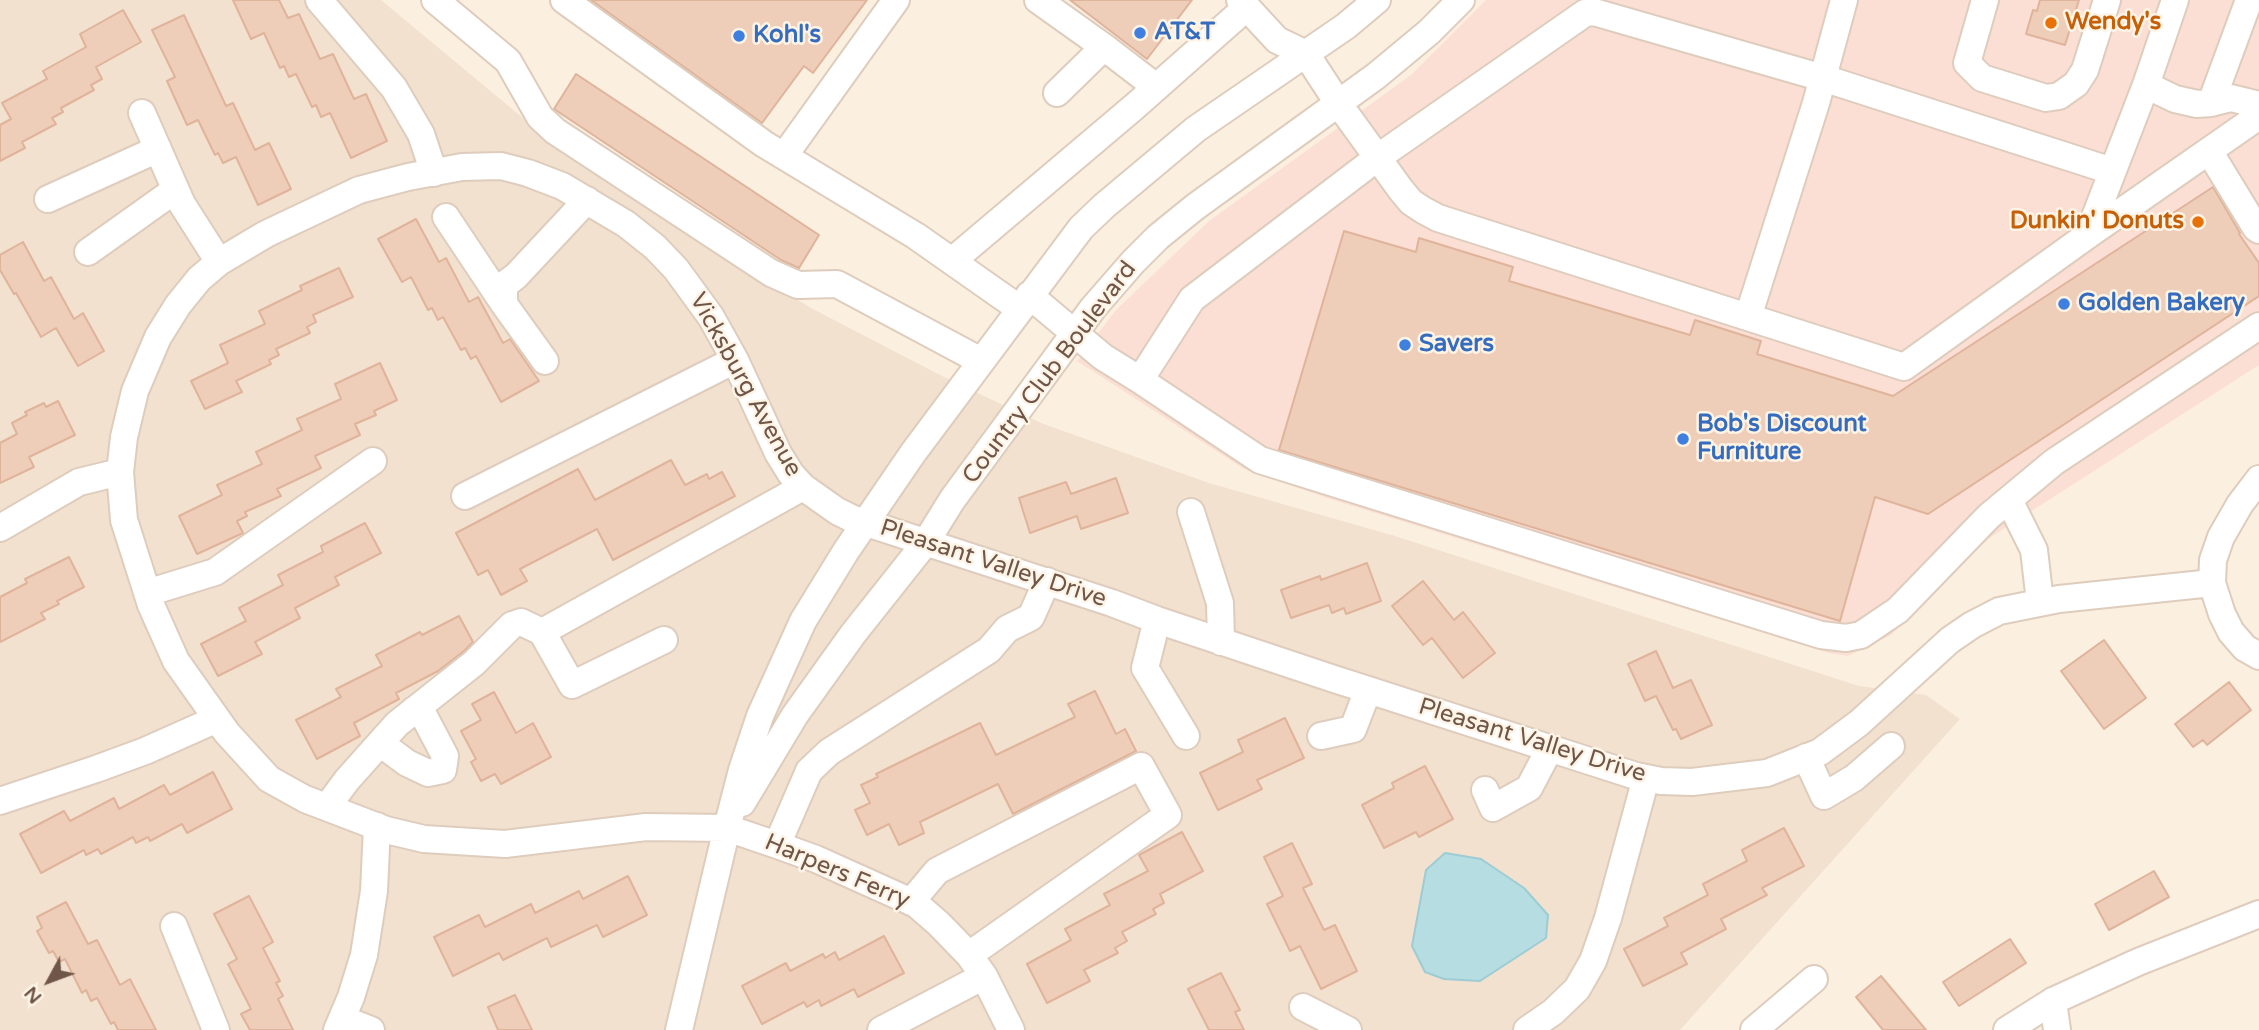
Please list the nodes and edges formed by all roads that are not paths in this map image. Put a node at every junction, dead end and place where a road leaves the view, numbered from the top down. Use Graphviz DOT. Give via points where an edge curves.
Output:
graph roads {
  1 [pos="320,0"];
  2 [pos="435,0"];
  3 [pos="564,0"];
  4 [pos="897,0"];
  5 [pos="1377,0"];
  6 [pos="1461,0"];
  7 [pos="1844,0"];
  8 [pos="1985,0"];
  9 [pos="2091,0"];
  10 [pos="2107,0"];
  11 [pos="2175,0"];
  12 [pos="2249,0"];
  13 [pos="1046,2"];
  14 [pos="1243,4"];
  15 [pos="1104,47"];
  16 [pos="1306,54"];
  17 [pos="1967,63"];
  18 [pos="1823,78"];
  19 [pos="2146,85"];
  20 [pos="1156,87"];
  21 [pos="1057,93"];
  22 [pos="1338,103"];
  23 [pos="2211,103"];
  24 [pos="2259,104"];
  25 [pos="142,113"];
  26 [pos="2259,116"];
  27 [pos="158,149"];
  28 [pos="2209,151"];
  29 [pos="784,156"];
  30 [pos="1377,158"];
  31 [pos="2112,171"];
  32 [pos="434,173"];
  33 [pos="176,190"];
  34 [pos="48,199"];
  35 [pos="587,200"];
  36 [pos="446,217"];
  37 [pos="2259,230"];
  38 [pos="2088,234"];
  39 [pos="89,252"];
  40 [pos="951,261"];
  41 [pos="219,262"];
  42 [pos="1025,302"];
  43 [pos="504,304"];
  44 [pos="1748,317"];
  45 [pos="2259,326"];
  46 [pos="1074,334"];
  47 [pos="735,360"];
  48 [pos="545,361"];
  49 [pos="981,361"];
  50 [pos="1140,380"];
  51 [pos="373,461"];
  52 [pos="120,472"];
  53 [pos="2259,479"];
  54 [pos="803,487"];
  55 [pos="465,496"];
  56 [pos="2009,500"];
  57 [pos="1191,512"];
  58 [pos="866,522"];
  59 [pos="0,528"];
  60 [pos="926,542"];
  61 [pos="1047,581"];
  62 [pos="2212,583"];
  63 [pos="147,593"];
  64 [pos="2040,602"];
  65 [pos="1157,620"];
  66 [pos="542,632"];
  67 [pos="664,640"];
  68 [pos="1221,642"];
  69 [pos="2259,656"];
  70 [pos="1368,690"];
  71 [pos="414,710"];
  72 [pos="217,719"];
  73 [pos="1186,736"];
  74 [pos="1321,736"];
  75 [pos="380,743"];
  76 [pos="1891,746"];
  77 [pos="1550,748"];
  78 [pos="1806,757"];
  79 [pos="1646,778"];
  80 [pos="1485,790"];
  81 [pos="0,801"];
  82 [pos="327,807"];
  83 [pos="377,826"];
  84 [pos="727,828"];
  85 [pos="777,845"];
  86 [pos="911,902"];
  87 [pos="2259,914"];
  88 [pos="174,926"];
  89 [pos="976,966"];
  90 [pos="1814,979"];
  91 [pos="2053,1001"];
  92 [pos="1303,1007"];
  93 [pos="340,1024"];
  94 [pos="216,1030"];
  95 [pos="371,1030"];
  96 [pos="679,1030"];
  97 [pos="881,1030"];
  98 [pos="1011,1030"];
  99 [pos="1348,1030"];
  100 [pos="1527,1030"];
  101 [pos="1755,1030"];
  102 [pos="2007,1030"];
  103 [pos="2057,1030"];
  1 -- 32 [label="street" via="394,88 421,134"];
  2 -- 49 [label="street" via="508,61 540,117 555,131 771,273 798,285 837,284"];
  3 -- 29 [label="street"];
  4 -- 29 [label="street"];
  5 -- 16 [label="street, Country Club Boulevard"];
  6 -- 22 [label="street, Country Club Boulevard" via="1429,32"];
  7 -- 18 [label="street"];
  8 -- 17 [label="street"];
  9 -- 17 [label="street" via="2072,61 2056,77 2034,78"];
  10 -- 17 [label="street" via="2085,70 2076,84 2059,96 2046,97 1982,78"];
  11 -- 19 [label="street"];
  12 -- 23 [label="street"];
  13 -- 15 [label="street"];
  14 -- 16 [label="street" via="1276,40"];
  14 -- 20 [label="street"];
  15 -- 20 [label="street"];
  15 -- 21 [label="street"];
  16 -- 22 [label="street"];
  16 -- 42 [label="street, Country Club Boulevard" via="1196,129 1104,206 1081,228"];
  18 -- 30 [label="street" via="1585,13"];
  18 -- 31 [label="street"];
  18 -- 44 [label="street"];
  19 -- 23 [label="street" via="2175,99"];
  19 -- 31 [label="street"];
  20 -- 40 [label="street"];
  22 -- 30 [label="street"];
  22 -- 46 [label="street, Country Club Boulevard" via="1158,237"];
  23 -- 24 [label="street" via="2231,98"];
  25 -- 27 [label="street"];
  26 -- 28 [label="street"];
  27 -- 33 [label="street"];
  27 -- 34 [label="street"];
  28 -- 37 [label="street"];
  28 -- 38 [label="street"];
  29 -- 40 [label="street"];
  30 -- 44 [label="street" via="1411,202 1438,218"];
  30 -- 50 [label="street" via="1192,299"];
  31 -- 38 [label="street"];
  32 -- 35 [label="street, Vicksburg Avenue" via="501,166 562,186"];
  32 -- 41 [label="street, Vicksburg Avenue" via="359,190 265,234"];
  33 -- 39 [label="street"];
  33 -- 41 [label="street"];
  35 -- 43 [label="street" via="504,285"];
  35 -- 47 [label="street, Vicksburg Avenue" via="626,224 676,269"];
  36 -- 43 [label="street"];
  38 -- 44 [label="street" via="1905,367"];
  40 -- 42 [label="street"];
  41 -- 52 [label="street, Vicksburg Avenue" via="199,279 158,337 135,391"];
  42 -- 46 [label="street"];
  42 -- 49 [label="street, Country Club Boulevard"];
  43 -- 48 [label="street"];
  45 -- 56 [label="street" via="2054,462"];
  46 -- 50 [label="street"];
  46 -- 60 [label="street, Country Club Boulevard"];
  47 -- 54 [label="street, Vicksburg Avenue" via="778,453"];
  47 -- 55 [label="street"];
  49 -- 58 [label="street, Country Club Boulevard"];
  50 -- 56 [label="street" via="1260,460 1821,635 1861,635 1898,610"];
  51 -- 63 [label="street" via="215,572"];
  52 -- 59 [label="street" via="79,482"];
  52 -- 63 [label="street, Vicksburg Avenue" via="124,520"];
  53 -- 62 [label="street" via="2221,537"];
  54 -- 58 [label="street, Vicksburg Avenue" via="838,511"];
  54 -- 66 [label="street"];
  56 -- 64 [label="street" via="2034,550"];
  57 -- 68 [label="street" via="1220,603"];
  58 -- 60 [label="street, Pleasant Valley Drive"];
  58 -- 84 [label="street, Country Club Boulevard" via="821,588 780,669 756,727"];
  60 -- 61 [label="street, Pleasant Valley Drive"];
  60 -- 84 [label="street, Country Club Boulevard" via="795,715"];
  61 -- 65 [label="street, Pleasant Valley Drive"];
  61 -- 85 [label="street" via="1031,617 1007,629 989,650 829,752 809,771"];
  62 -- 64 [label="street, Pleasant Valley Drive"];
  62 -- 69 [label="street" via="2231,632"];
  63 -- 72 [label="street, Vicksburg Avenue" via="176,662"];
  64 -- 78 [label="street, Pleasant Valley Drive" via="1999,611 1972,625 1911,673 1844,736"];
  65 -- 68 [label="street, Pleasant Valley Drive"];
  65 -- 73 [label="street" via="1145,668"];
  66 -- 67 [label="street" via="572,685"];
  66 -- 71 [label="street" via="521,622 512,625 474,663"];
  68 -- 70 [label="street, Pleasant Valley Drive"];
  70 -- 74 [label="street" via="1353,729"];
  70 -- 77 [label="street, Pleasant Valley Drive"];
  71 -- 75 [label="street"];
  71 -- 75 [label="street" via="425,718 445,756 443,770 428,773 407,764"];
  72 -- 81 [label="street" via="145,751"];
  72 -- 82 [label="street, Vicksburg Avenue" via="268,779"];
  75 -- 82 [label="street"];
  76 -- 78 [label="street" via="1854,778 1824,796"];
  77 -- 79 [label="street, Pleasant Valley Drive"];
  77 -- 80 [label="street" via="1529,788 1493,808"];
  78 -- 79 [label="street, Pleasant Valley Drive" via="1767,773 1723,779"];
  79 -- 100 [label="street" via="1593,961 1577,989"];
  82 -- 83 [label="street, Vicksburg Avenue"];
  83 -- 84 [label="street, Vicksburg Avenue" via="424,839 505,844 646,827"];
  83 -- 93 [label="street" via="374,891 364,955"];
  84 -- 85 [label="street, Harpers Ferry"];
  84 -- 96 [label="street, Country Club Boulevard"];
  85 -- 86 [label="street, Harpers Ferry"];
  86 -- 89 [label="street, Harpers Ferry" via="939,924"];
  86 -- 89 [label="street" via="937,871 1141,766 1168,815"];
  87 -- 91 [label="street"];
  88 -- 94 [label="street"];
  89 -- 97 [label="street"];
  89 -- 98 [label="street, Harpers Ferry"];
  90 -- 101 [label="street"];
  91 -- 102 [label="street"];
  91 -- 103 [label="street"];
  92 -- 99 [label="street"];
  93 -- 95 [label="street"];
}
